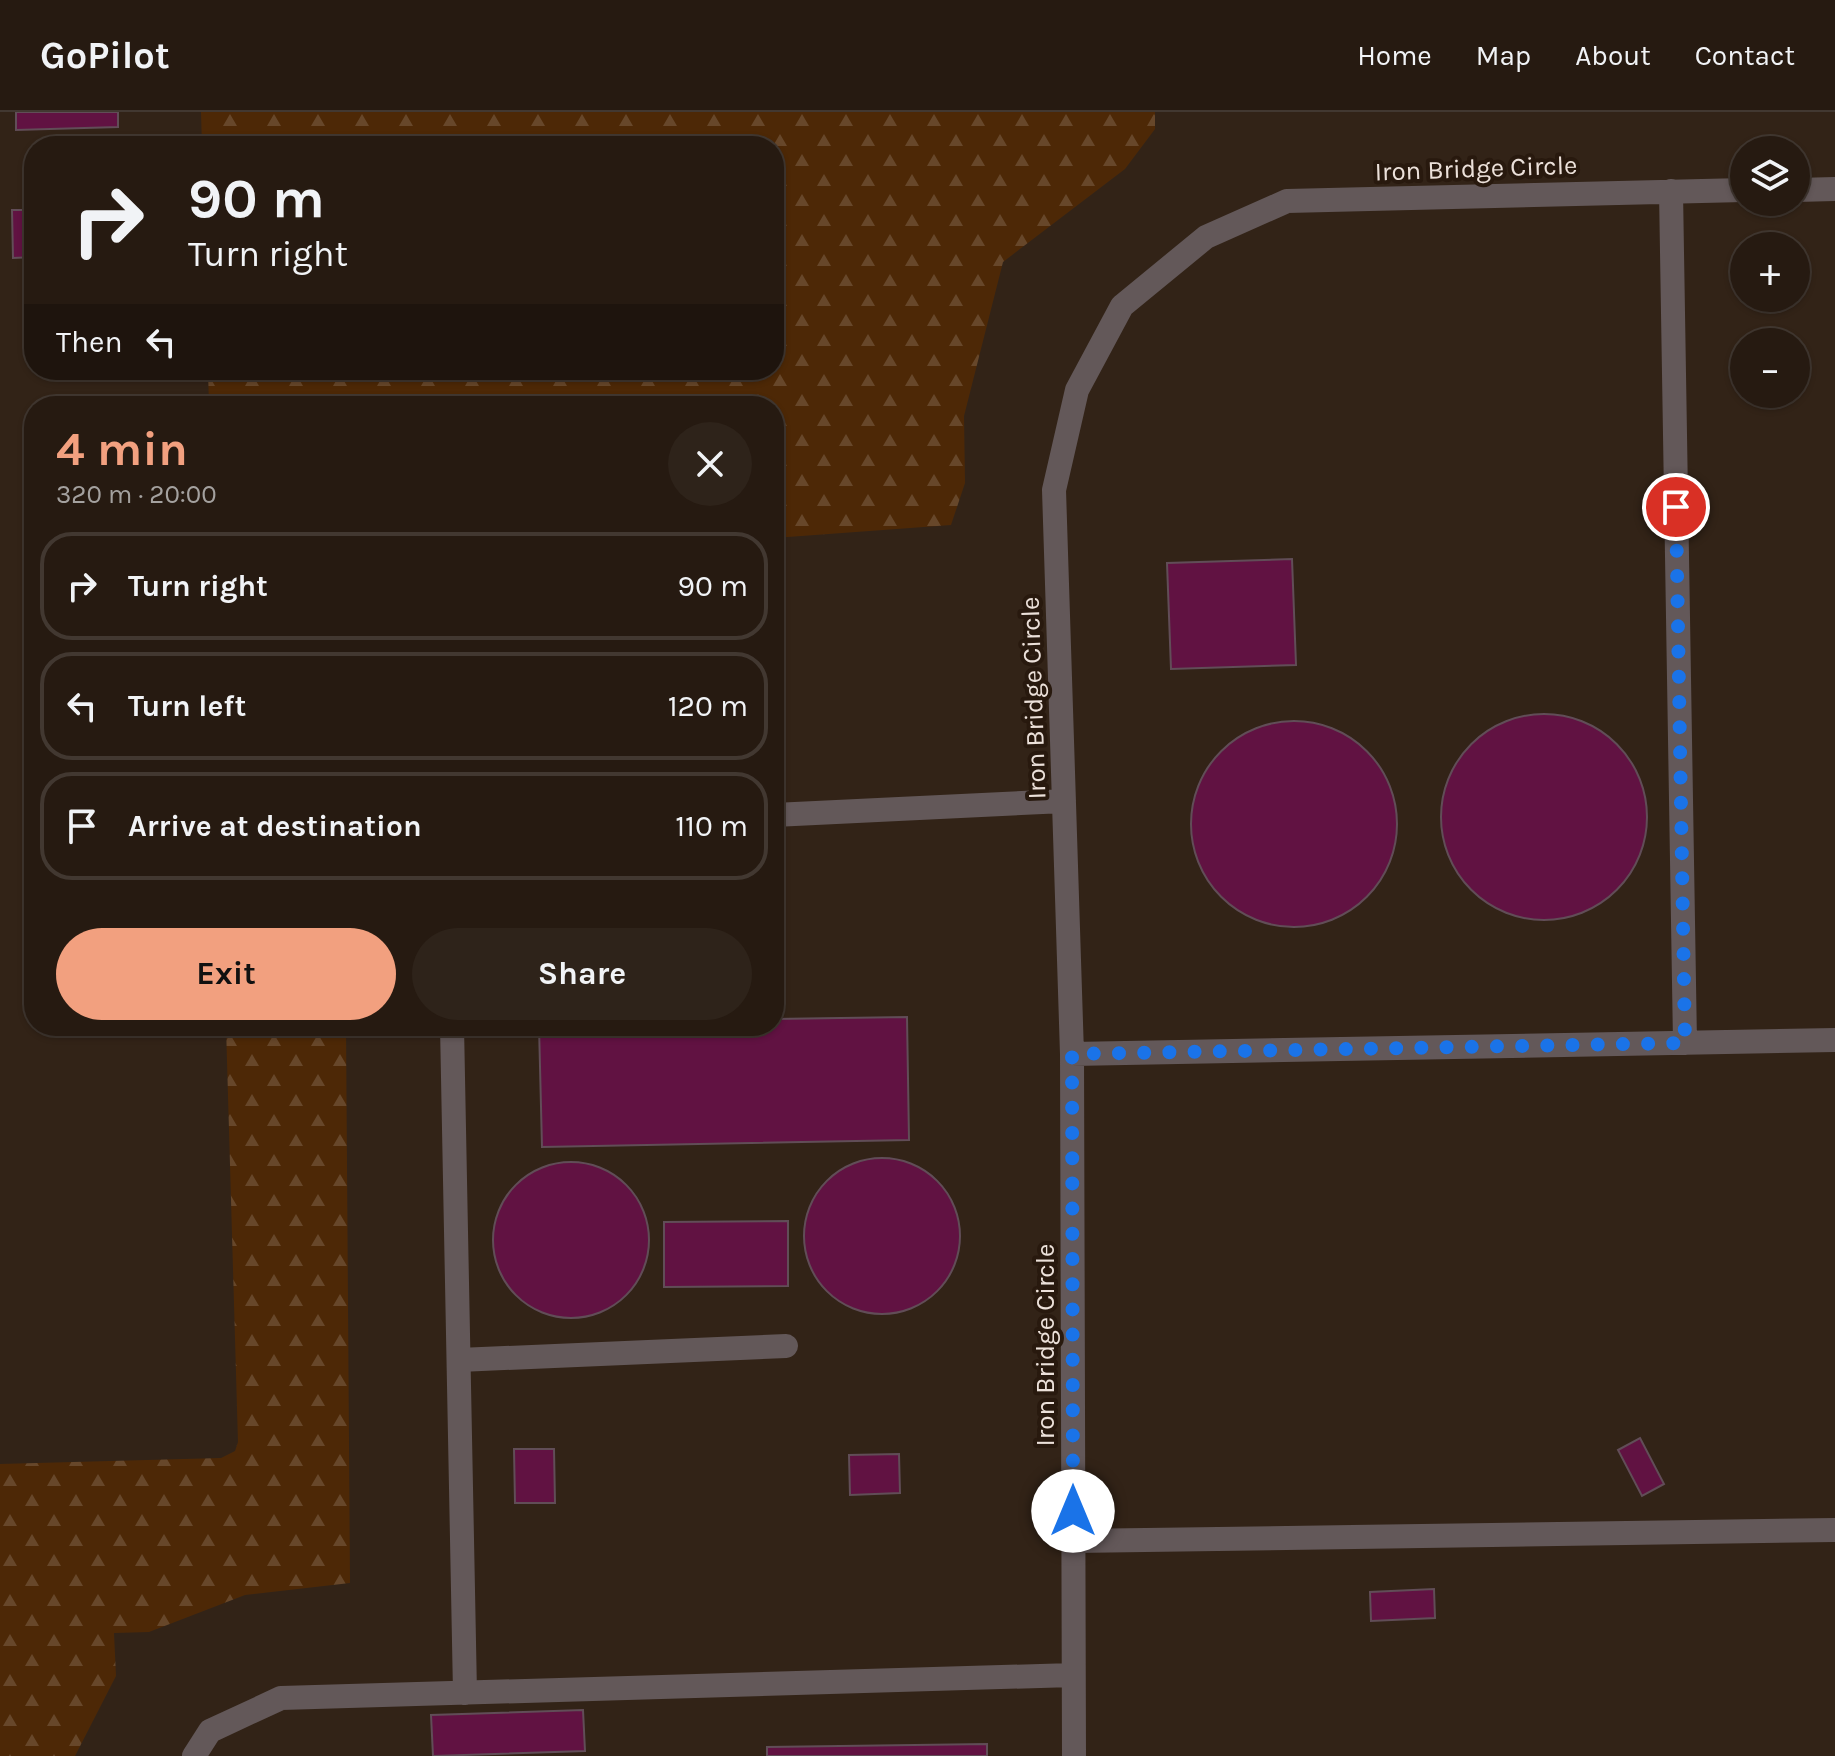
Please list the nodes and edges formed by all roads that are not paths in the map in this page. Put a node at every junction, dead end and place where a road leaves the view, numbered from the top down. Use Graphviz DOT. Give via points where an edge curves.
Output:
graph roads {
  1 [pos="1835,189"];
  2 [pos="1730,190"];
  3 [pos="1810,190"];
  4 [pos="1671,191"];
  5 [pos="1064,801"];
  6 [pos="784,815"];
  7 [pos="452,1036"];
  8 [pos="1835,1040"];
  9 [pos="1685,1043"];
  10 [pos="1072,1054"];
  11 [pos="786,1346"];
  12 [pos="459,1360"];
  13 [pos="1835,1530"];
  14 [pos="1073,1541"];
  15 [pos="1073,1675"];
  16 [pos="465,1693"];
  17 [pos="194,1756"];
  18 [pos="1074,1756"];
  1 -- 3 [label="street"];
  2 -- 4 [label="street, Iron Bridge Circle"];
  4 -- 5 [label="street, Iron Bridge Circle" via="1287,201 1206,237 1122,306 1077,390 1054,490"];
  4 -- 9 [label="street"];
  5 -- 6 [label="street"];
  5 -- 10 [label="street, Iron Bridge Circle"];
  7 -- 12 [label="street"];
  8 -- 9 [label="street"];
  9 -- 10 [label="street"];
  10 -- 14 [label="street, Iron Bridge Circle"];
  11 -- 12 [label="street"];
  12 -- 16 [label="street"];
  13 -- 14 [label="street"];
  14 -- 15 [label="street, Iron Bridge Circle"];
  15 -- 16 [label="street"];
  15 -- 18 [label="street, Iron Bridge Circle"];
  16 -- 17 [label="street" via="281,1698 210,1731"];
}
